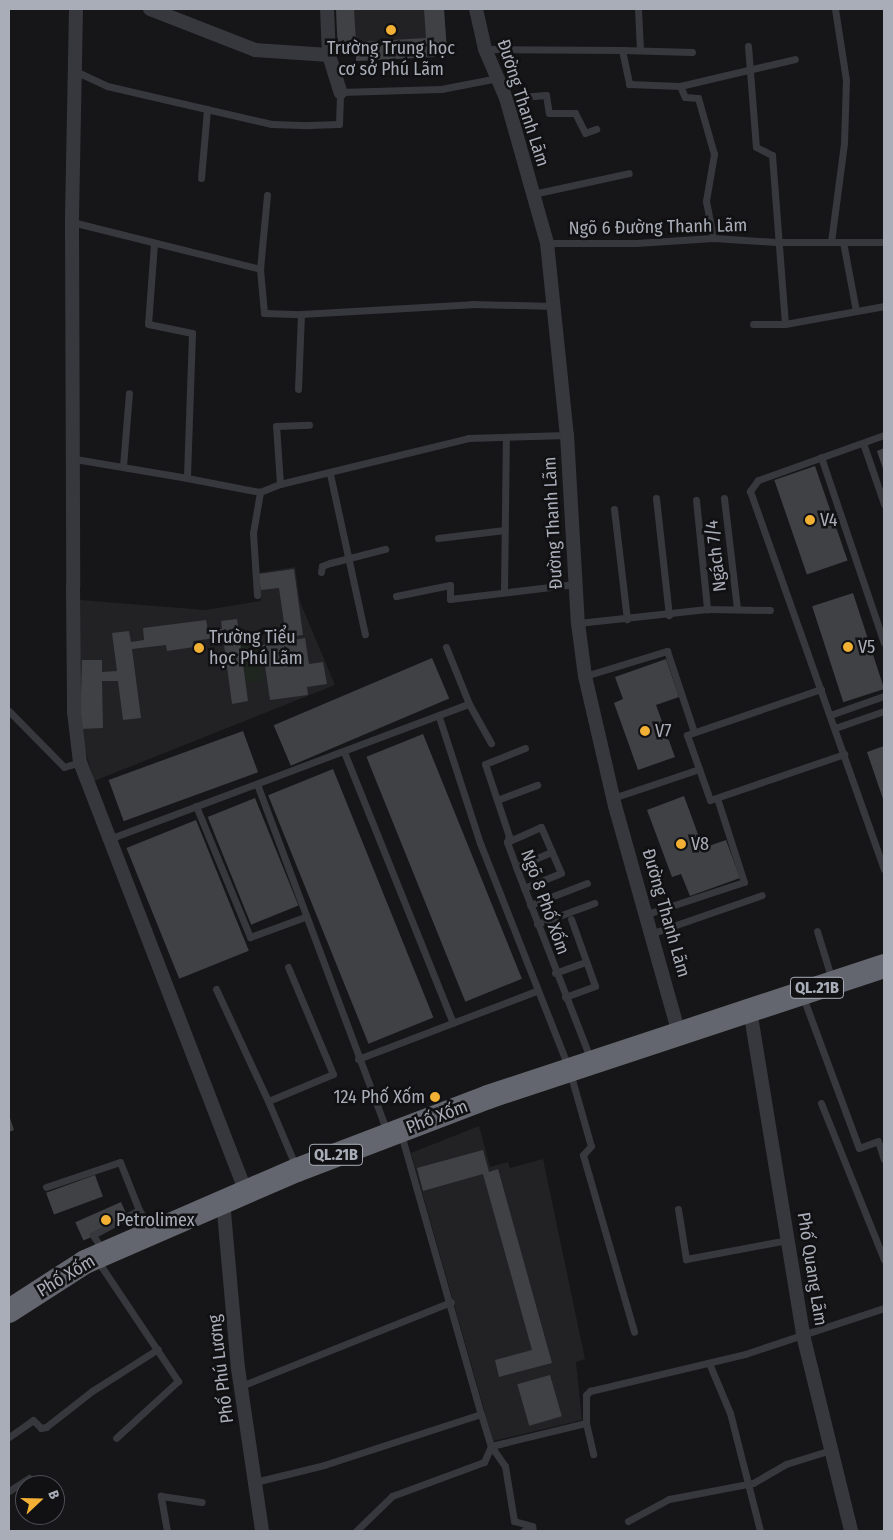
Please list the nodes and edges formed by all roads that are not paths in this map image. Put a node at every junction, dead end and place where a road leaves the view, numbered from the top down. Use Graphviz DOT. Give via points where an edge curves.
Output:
graph roads {
  1 [pos="76,9"];
  2 [pos="150,9"];
  3 [pos="327,9"];
  4 [pos="476,9"];
  5 [pos="638,9"];
  6 [pos="835,9"];
  7 [pos="748,46"];
  8 [pos="485,49"];
  9 [pos="622,50"];
  10 [pos="640,50"];
  11 [pos="692,52"];
  12 [pos="329,55"];
  13 [pos="795,59"];
  14 [pos="750,70"];
  15 [pos="76,71"];
  16 [pos="498,78"];
  17 [pos="680,86"];
  18 [pos="340,92"];
  19 [pos="506,98"];
  20 [pos="207,109"];
  21 [pos="596,130"];
  22 [pos="629,173"];
  23 [pos="201,178"];
  24 [pos="533,194"];
  25 [pos="267,195"];
  26 [pos="72,222"];
  27 [pos="712,238"];
  28 [pos="776,242"];
  29 [pos="831,242"];
  30 [pos="843,242"];
  31 [pos="884,242"];
  32 [pos="154,243"];
  33 [pos="547,243"];
  34 [pos="260,269"];
  35 [pos="555,306"];
  36 [pos="884,306"];
  37 [pos="856,311"];
  38 [pos="301,314"];
  39 [pos="752,324"];
  40 [pos="785,324"];
  41 [pos="298,389"];
  42 [pos="129,393"];
  43 [pos="309,425"];
  44 [pos="567,434"];
  45 [pos="884,435"];
  46 [pos="506,437"];
  47 [pos="863,443"];
  48 [pos="821,457"];
  49 [pos="75,459"];
  50 [pos="123,466"];
  51 [pos="330,474"];
  52 [pos="187,478"];
  53 [pos="280,484"];
  54 [pos="260,492"];
  55 [pos="656,498"];
  56 [pos="724,498"];
  57 [pos="696,500"];
  58 [pos="884,504"];
  59 [pos="614,509"];
  60 [pos="505,530"];
  61 [pos="438,538"];
  62 [pos="385,549"];
  63 [pos="348,557"];
  64 [pos="321,572"];
  65 [pos="575,584"];
  66 [pos="504,592"];
  67 [pos="257,595"];
  68 [pos="396,596"];
  69 [pos="708,609"];
  70 [pos="737,609"];
  71 [pos="770,610"];
  72 [pos="669,615"];
  73 [pos="627,619"];
  74 [pos="578,623"];
  75 [pos="364,634"];
  76 [pos="884,643"];
  77 [pos="446,647"];
  78 [pos="585,676"];
  79 [pos="821,689"];
  80 [pos="884,696"];
  81 [pos="469,704"];
  82 [pos="9,711"];
  83 [pos="884,711"];
  84 [pos="830,715"];
  85 [pos="439,716"];
  86 [pos="835,728"];
  87 [pos="694,732"];
  88 [pos="491,743"];
  89 [pos="525,748"];
  90 [pos="344,752"];
  91 [pos="844,754"];
  92 [pos="83,760"];
  93 [pos="700,769"];
  94 [pos="256,784"];
  95 [pos="537,785"];
  96 [pos="613,798"];
  97 [pos="717,798"];
  98 [pos="497,800"];
  99 [pos="196,806"];
  100 [pos="108,839"];
  101 [pos="507,842"];
  102 [pos="552,852"];
  103 [pos="516,867"];
  104 [pos="884,869"];
  105 [pos="587,883"];
  106 [pos="524,888"];
  107 [pos="762,895"];
  108 [pos="594,903"];
  109 [pos="530,905"];
  110 [pos="647,914"];
  111 [pos="305,917"];
  112 [pos="571,920"];
  113 [pos="537,924"];
  114 [pos="817,931"];
  115 [pos="653,933"];
  116 [pos="586,962"];
  117 [pos="884,966"];
  118 [pos="288,967"];
  119 [pos="555,973"];
  120 [pos="833,983"];
  121 [pos="216,989"];
  122 [pos="536,991"];
  123 [pos="802,993"];
  124 [pos="565,997"];
  125 [pos="750,1010"];
  126 [pos="453,1023"];
  127 [pos="679,1034"];
  128 [pos="358,1059"];
  129 [pos="592,1062"];
  130 [pos="569,1069"];
  131 [pos="268,1102"];
  132 [pos="821,1103"];
  133 [pos="394,1133"];
  134 [pos="884,1159"];
  135 [pos="297,1170"];
  136 [pos="46,1187"];
  137 [pos="246,1192"];
  138 [pos="223,1202"];
  139 [pos="678,1208"];
  140 [pos="139,1210"];
  141 [pos="153,1232"];
  142 [pos="788,1240"];
  143 [pos="100,1256"];
  144 [pos="884,1260"];
  145 [pos="451,1302"];
  146 [pos="884,1308"];
  147 [pos="9,1311"];
  148 [pos="634,1332"];
  149 [pos="803,1335"];
  150 [pos="158,1349"];
  151 [pos="708,1363"];
  152 [pos="241,1386"];
  153 [pos="481,1414"];
  154 [pos="586,1423"];
  155 [pos="9,1437"];
  156 [pos="116,1438"];
  157 [pos="491,1446"];
  158 [pos="831,1450"];
  159 [pos="593,1454"];
  160 [pos="255,1482"];
  161 [pos="746,1484"];
  162 [pos="202,1502"];
  163 [pos="628,1521"];
  164 [pos="532,1529"];
  165 [pos="167,1531"];
  166 [pos="262,1531"];
  167 [pos="356,1531"];
  168 [pos="524,1531"];
  169 [pos="760,1531"];
  170 [pos="851,1531"];
  1 -- 15 [label="street"];
  2 -- 12 [label="street" via="255,50"];
  3 -- 12 [label="street"];
  4 -- 8 [label="street, Đường Thanh Lãm"];
  5 -- 10 [label="lane"];
  6 -- 29 [label="lane" via="846,88 844,143"];
  7 -- 14 [label="lane"];
  8 -- 9 [label="lane"];
  8 -- 16 [label="street, Đường Thanh Lãm"];
  9 -- 10 [label="lane"];
  9 -- 17 [label="lane" via="629,84"];
  10 -- 11 [label="lane"];
  12 -- 18 [label="street"];
  13 -- 14 [label="lane"];
  14 -- 17 [label="lane"];
  14 -- 28 [label="lane" via="756,147 772,156"];
  15 -- 20 [label="lane" via="107,86"];
  15 -- 26 [label="street"];
  16 -- 18 [label="lane" via="441,89"];
  16 -- 19 [label="street, Đường Thanh Lãm"];
  17 -- 27 [label="lane" via="685,97 698,98 714,154 706,201"];
  18 -- 20 [label="lane" via="340,124 272,124"];
  19 -- 21 [label="lane" via="546,95 549,113 575,114 585,132"];
  19 -- 24 [label="street, Đường Thanh Lãm"];
  20 -- 23 [label="lane"];
  22 -- 24 [label="lane"];
  24 -- 33 [label="street, Đường Thanh Lãm"];
  25 -- 34 [label="lane"];
  26 -- 32 [label="lane"];
  26 -- 49 [label="street"];
  27 -- 28 [label="lane, Ngõ 6 Đường Thanh Lãm"];
  27 -- 33 [label="lane, Ngõ 6 Đường Thanh Lãm" via="636,243"];
  28 -- 29 [label="lane, Ngõ 6 Đường Thanh Lãm"];
  28 -- 40 [label="lane"];
  29 -- 30 [label="lane, Ngõ 6 Đường Thanh Lãm"];
  30 -- 31 [label="lane, Ngõ 6 Đường Thanh Lãm"];
  30 -- 37 [label="lane"];
  32 -- 34 [label="lane"];
  32 -- 52 [label="lane" via="148,324 192,333"];
  33 -- 35 [label="street, Đường Thanh Lãm"];
  34 -- 38 [label="lane" via="264,313"];
  35 -- 38 [label="lane" via="472,304"];
  35 -- 44 [label="street, Đường Thanh Lãm"];
  36 -- 37 [label="lane"];
  37 -- 40 [label="lane"];
  38 -- 41 [label="lane"];
  39 -- 40 [label="lane"];
  42 -- 50 [label="lane"];
  43 -- 53 [label="lane" via="276,426"];
  44 -- 46 [label="lane"];
  44 -- 65 [label="street, Đường Thanh Lãm"];
  45 -- 47 [label="lane"];
  46 -- 51 [label="lane" via="468,438"];
  46 -- 60 [label="lane"];
  47 -- 48 [label="lane"];
  47 -- 58 [label="lane"];
  48 -- 76 [label="lane"];
  48 -- 79 [label="lane" via="758,480 750,491"];
  49 -- 50 [label="lane"];
  49 -- 92 [label="street" via="74,712"];
  50 -- 52 [label="lane"];
  51 -- 53 [label="lane"];
  51 -- 63 [label="lane"];
  52 -- 54 [label="lane"];
  53 -- 54 [label="lane"];
  54 -- 67 [label="lane" via="252,533"];
  55 -- 72 [label="lane"];
  56 -- 70 [label="lane, Ngách 7/4"];
  57 -- 69 [label="lane"];
  59 -- 73 [label="lane"];
  60 -- 61 [label="lane"];
  60 -- 66 [label="lane"];
  62 -- 63 [label="lane"];
  63 -- 64 [label="lane" via="322,566"];
  63 -- 75 [label="lane"];
  65 -- 66 [label="lane"];
  65 -- 74 [label="street, Đường Thanh Lãm"];
  66 -- 68 [label="lane" via="450,599 450,585"];
  69 -- 70 [label="lane"];
  69 -- 72 [label="lane"];
  70 -- 71 [label="lane"];
  72 -- 73 [label="lane"];
  73 -- 74 [label="lane"];
  74 -- 78 [label="street, Đường Thanh Lãm"];
  77 -- 81 [label="lane"];
  78 -- 87 [label="lane" via="667,651"];
  78 -- 96 [label="street, Đường Thanh Lãm"];
  79 -- 84 [label="lane"];
  79 -- 87 [label="lane"];
  80 -- 84 [label="lane"];
  81 -- 85 [label="lane"];
  81 -- 88 [label="lane"];
  82 -- 92 [label="lane" via="64,767"];
  83 -- 86 [label="lane"];
  84 -- 86 [label="lane"];
  85 -- 90 [label="lane"];
  85 -- 122 [label="lane" via="480,843"];
  86 -- 91 [label="lane"];
  87 -- 93 [label="lane" via="687,735"];
  89 -- 98 [label="lane, Ngõ 8 Phố Xốm" via="484,764"];
  90 -- 94 [label="lane"];
  90 -- 126 [label="lane"];
  91 -- 97 [label="lane"];
  91 -- 104 [label="lane"];
  92 -- 100 [label="street"];
  93 -- 96 [label="lane"];
  93 -- 97 [label="lane" via="710,800"];
  94 -- 99 [label="lane"];
  94 -- 111 [label="lane"];
  95 -- 98 [label="lane"];
  96 -- 110 [label="street, Đường Thanh Lãm"];
  97 -- 110 [label="lane" via="744,882"];
  98 -- 101 [label="lane, Ngõ 8 Phố Xốm" via="509,836"];
  99 -- 100 [label="lane"];
  99 -- 111 [label="lane" via="250,937"];
  100 -- 137 [label="street"];
  101 -- 102 [label="lane" via="541,827"];
  101 -- 103 [label="lane, Ngõ 8 Phố Xốm"];
  102 -- 103 [label="lane"];
  102 -- 106 [label="lane" via="561,873"];
  103 -- 106 [label="lane, Ngõ 8 Phố Xốm"];
  105 -- 109 [label="lane"];
  106 -- 109 [label="lane, Ngõ 8 Phố Xốm"];
  107 -- 115 [label="lane"];
  108 -- 113 [label="lane"];
  109 -- 113 [label="lane, Ngõ 8 Phố Xốm"];
  110 -- 115 [label="street, Đường Thanh Lãm"];
  111 -- 128 [label="lane"];
  112 -- 116 [label="lane"];
  113 -- 119 [label="lane, Ngõ 8 Phố Xốm"];
  114 -- 120 [label="lane"];
  115 -- 127 [label="street, Đường Thanh Lãm"];
  116 -- 119 [label="lane"];
  116 -- 124 [label="lane" via="595,986"];
  117 -- 120 [label="highway, Phố Xốm / QL.21B"];
  118 -- 131 [label="lane" via="333,1074"];
  119 -- 124 [label="lane, Ngõ 8 Phố Xốm"];
  120 -- 123 [label="highway, Phố Xốm / QL.21B"];
  121 -- 131 [label="lane"];
  122 -- 126 [label="lane"];
  122 -- 130 [label="lane"];
  123 -- 125 [label="highway, Phố Xốm / QL.21B"];
  123 -- 134 [label="lane" via="859,1148 878,1141"];
  124 -- 129 [label="lane, Ngõ 8 Phố Xốm"];
  125 -- 127 [label="highway, Phố Xốm / QL.21B"];
  125 -- 142 [label="street, Phố Quang Lãm"];
  126 -- 128 [label="lane"];
  127 -- 129 [label="highway, Phố Xốm / QL.21B"];
  128 -- 133 [label="lane"];
  129 -- 130 [label="highway, Phố Xốm / QL.21B"];
  130 -- 133 [label="highway, Phố Xốm / QL.21B"];
  130 -- 148 [label="lane" via="592,1146 584,1155"];
  131 -- 135 [label="lane"];
  132 -- 144 [label="lane"];
  133 -- 135 [label="highway, Phố Xốm / QL.21B"];
  133 -- 145 [label="lane"];
  135 -- 137 [label="highway, Phố Xốm / QL.21B"];
  136 -- 140 [label="lane" via="120,1162"];
  137 -- 138 [label="highway, Phố Xốm / QL.21B"];
  138 -- 141 [label="highway, Phố Xốm / QL.21B"];
  138 -- 152 [label="street, Phố Phú Lương"];
  139 -- 142 [label="lane" via="686,1259"];
  140 -- 141 [label="lane"];
  140 -- 143 [label="lane" via="93,1235"];
  141 -- 143 [label="highway, Phố Xốm / QL.21B"];
  142 -- 149 [label="street, Phố Quang Lãm"];
  143 -- 147 [label="highway, Phố Xốm / QL.21B"];
  143 -- 150 [label="lane"];
  145 -- 152 [label="lane"];
  145 -- 153 [label="lane"];
  146 -- 149 [label="lane"];
  149 -- 151 [label="lane"];
  149 -- 158 [label="street, Phố Quang Lãm"];
  150 -- 155 [label="lane" via="92,1391 46,1427 41,1428 33,1420"];
  150 -- 156 [label="lane" via="178,1381"];
  151 -- 154 [label="lane" via="590,1391 586,1396"];
  151 -- 161 [label="lane" via="730,1412"];
  152 -- 160 [label="street, Phố Phú Lương"];
  153 -- 157 [label="lane"];
  153 -- 160 [label="lane" via="324,1465"];
  154 -- 157 [label="lane"];
  154 -- 159 [label="lane"];
  157 -- 164 [label="lane" via="505,1466 514,1522"];
  157 -- 167 [label="lane" via="484,1462 392,1496"];
  158 -- 161 [label="lane" via="786,1464"];
  158 -- 170 [label="street, Phố Quang Lãm"];
  160 -- 166 [label="street, Phố Phú Lương"];
  161 -- 163 [label="lane" via="669,1498"];
  161 -- 169 [label="lane"];
  162 -- 165 [label="lane" via="161,1496"];
  164 -- 168 [label="lane"];
}
